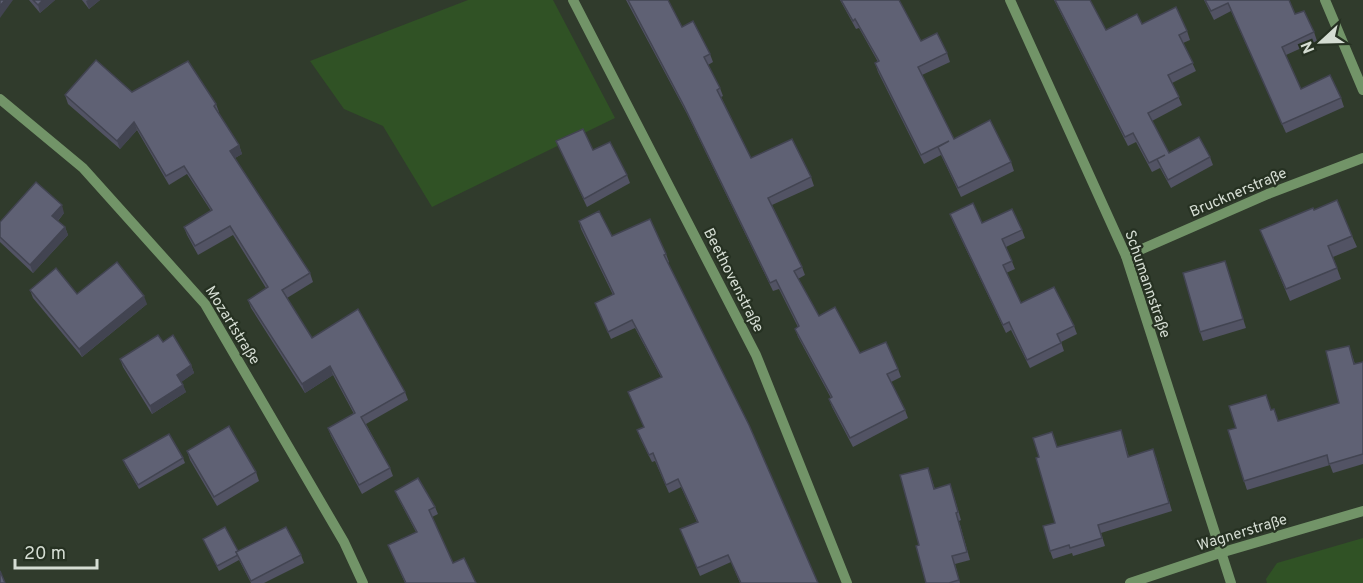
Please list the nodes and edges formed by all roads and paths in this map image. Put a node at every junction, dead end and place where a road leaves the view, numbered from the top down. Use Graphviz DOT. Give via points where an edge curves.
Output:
graph roads {
  1 [pos="573,0"];
  2 [pos="1010,0"];
  3 [pos="1325,0"];
  4 [pos="1363,90"];
  5 [pos="0,99"];
  6 [pos="1363,158"];
  7 [pos="1126,256"];
  8 [pos="1363,511"];
  9 [pos="1220,553"];
  10 [pos="363,583"];
  11 [pos="847,583"];
  12 [pos="1130,583"];
  13 [pos="1231,583"];
  1 -- 11 [label="street, Beethovenstraße" via="756,355"];
  2 -- 7 [label="street, Schumannstraße"];
  3 -- 4 [label="street"];
  5 -- 10 [label="street, Mozartstraße" via="83,168 205,304 344,542"];
  6 -- 7 [label="street, Brucknerstraße" via="1268,194"];
  7 -- 9 [label="street, Schumannstraße"];
  8 -- 9 [label="street, Wagnerstraße"];
  9 -- 12 [label="street, Wagnerstraße"];
  9 -- 13 [label="street, Schumannstraße"];
}
